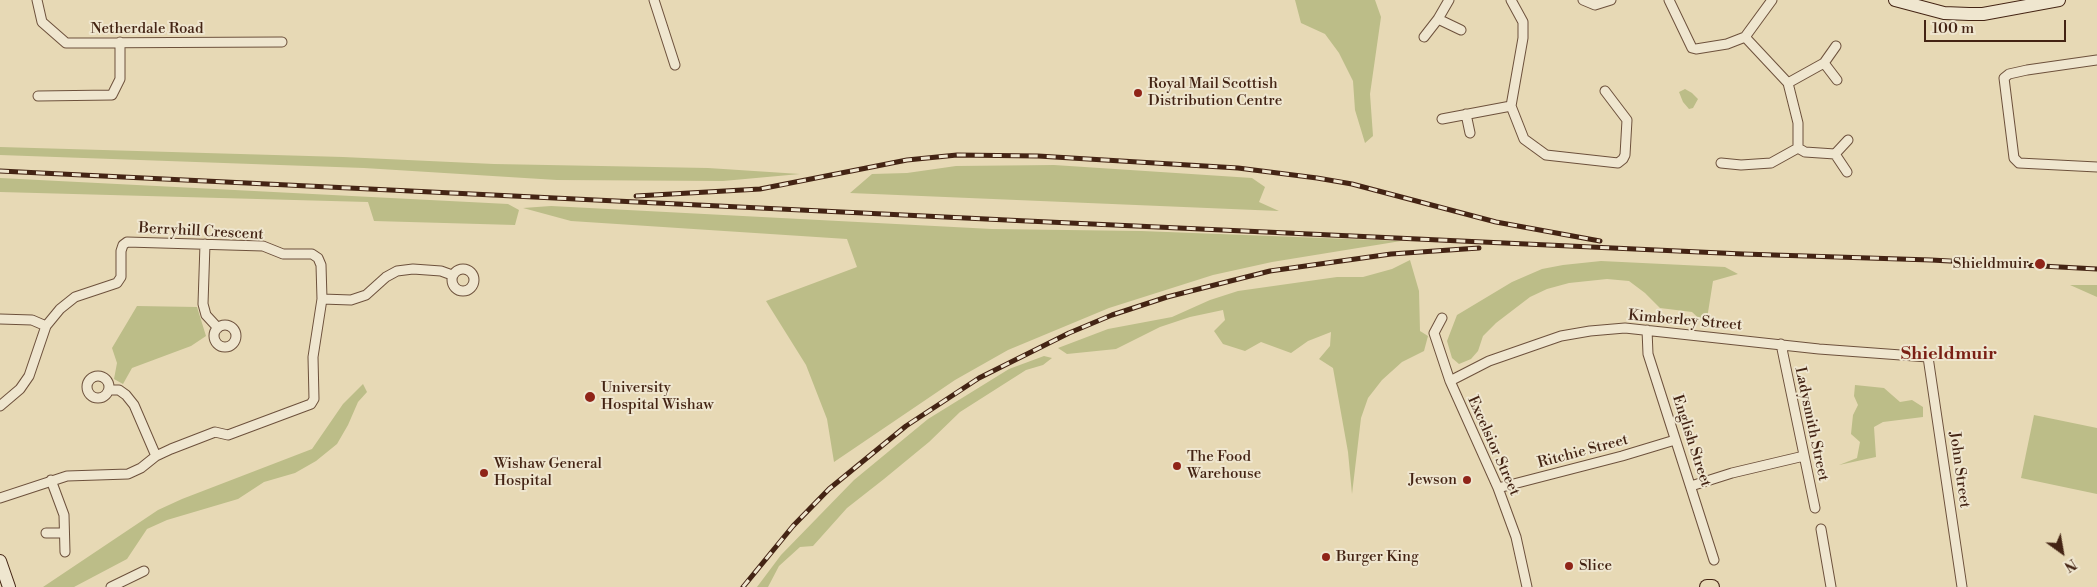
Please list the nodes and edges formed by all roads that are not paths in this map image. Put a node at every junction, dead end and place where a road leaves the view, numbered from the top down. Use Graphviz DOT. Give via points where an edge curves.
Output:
graph roads {
  1 [pos="37,0"];
  2 [pos="654,0"];
  3 [pos="1449,0"];
  4 [pos="1511,0"];
  5 [pos="1583,0"];
  6 [pos="1611,0"];
  7 [pos="1669,0"];
  8 [pos="1772,0"];
  9 [pos="1895,0"];
  10 [pos="2059,0"];
  11 [pos="1438,19"];
  12 [pos="1461,30"];
  13 [pos="1424,37"];
  14 [pos="1745,38"];
  15 [pos="120,42"];
  16 [pos="282,42"];
  17 [pos="1836,46"];
  18 [pos="2097,60"];
  19 [pos="1824,63"];
  20 [pos="675,65"];
  21 [pos="1837,80"];
  22 [pos="1788,83"];
  23 [pos="1605,91"];
  24 [pos="38,96"];
  25 [pos="1511,106"];
  26 [pos="1466,114"];
  27 [pos="1442,119"];
  28 [pos="1470,134"];
  29 [pos="1848,140"];
  30 [pos="1801,150"];
  31 [pos="1835,154"];
  32 [pos="1721,163"];
  33 [pos="2097,167"];
  34 [pos="1847,172"];
  35 [pos="205,244"];
  36 [pos="452,275"];
  37 [pos="322,299"];
  38 [pos="1442,318"];
  39 [pos="0,319"];
  40 [pos="46,326"];
  41 [pos="218,328"];
  42 [pos="1647,330"];
  43 [pos="1781,344"];
  44 [pos="1928,357"];
  45 [pos="1450,382"];
  46 [pos="109,390"];
  47 [pos="0,406"];
  48 [pos="1675,440"];
  49 [pos="156,456"];
  50 [pos="1804,456"];
  51 [pos="51,480"];
  52 [pos="1691,486"];
  53 [pos="1498,488"];
  54 [pos="0,498"];
  55 [pos="1815,508"];
  56 [pos="1821,529"];
  57 [pos="46,533"];
  58 [pos="64,533"];
  59 [pos="65,552"];
  60 [pos="1714,560"];
  61 [pos="0,561"];
  62 [pos="144,571"];
  63 [pos="9,587"];
  64 [pos="111,587"];
  65 [pos="1528,587"];
  66 [pos="1707,587"];
  67 [pos="1712,587"];
  68 [pos="1831,587"];
  69 [pos="1962,587"];
  1 -- 15 [label="street, Netherdale Road" via="42,22 66,43"];
  2 -- 20 [label="street"];
  3 -- 11 [label="street"];
  4 -- 25 [label="street" via="1523,22 1523,38"];
  5 -- 6 [label="street" via="1595,5"];
  7 -- 14 [label="street" via="1692,48 1727,44"];
  8 -- 14 [label="street"];
  9 -- 10 [label="street" via="1944,13 1969,14"];
  11 -- 12 [label="street"];
  11 -- 13 [label="street"];
  14 -- 22 [label="street"];
  15 -- 16 [label="street, Netherdale Road"];
  15 -- 24 [label="street" via="120,78 112,95"];
  17 -- 19 [label="street"];
  18 -- 33 [label="street" via="2026,70 2004,78 2014,158 2020,163"];
  19 -- 21 [label="street"];
  19 -- 22 [label="street"];
  22 -- 30 [label="street"];
  23 -- 25 [label="street" via="1627,120 1625,154 1618,163 1546,155 1524,139"];
  25 -- 26 [label="street"];
  26 -- 27 [label="street"];
  26 -- 28 [label="street"];
  29 -- 31 [label="street"];
  30 -- 31 [label="street"];
  30 -- 32 [label="street" via="1771,163"];
  31 -- 34 [label="street"];
  35 -- 37 [label="street, Berryhill Crescent" via="263,246 283,254 312,254 321,265"];
  35 -- 40 [label="street, Berryhill Crescent" via="127,242 121,251 121,277 117,283 75,297"];
  35 -- 41 [label="street" via="203,304 206,315"];
  36 -- 37 [label="street" via="441,271 397,271 366,295 351,300"];
  37 -- 49 [label="street, Berryhill Crescent" via="313,357 314,399 311,404 228,436 215,432"];
  38 -- 45 [label="street, Excelsior Street" via="1434,333"];
  39 -- 40 [label="street" via="32,320"];
  40 -- 47 [label="street, Berryhill Crescent" via="29,376 20,389"];
  42 -- 43 [label="street, Kimberley Street"];
  42 -- 45 [label="street, Kimberley Street" via="1625,328 1561,336 1489,361"];
  42 -- 48 [label="street, English Street" via="1648,354"];
  43 -- 44 [label="street, Kimberley Street"];
  43 -- 50 [label="street, Ladysmith Street"];
  44 -- 69 [label="street, John Street"];
  45 -- 53 [label="street, Excelsior Street"];
  46 -- 49 [label="street" via="119,390 134,405"];
  48 -- 52 [label="street, English Street"];
  48 -- 53 [label="street, Ritchie Street"];
  49 -- 51 [label="street, Berryhill Crescent" via="128,474 67,476"];
  50 -- 52 [label="street"];
  50 -- 55 [label="street, Ladysmith Street"];
  51 -- 54 [label="street, Berryhill Crescent"];
  51 -- 58 [label="street" via="64,515"];
  52 -- 60 [label="street, English Street"];
  53 -- 65 [label="street, Excelsior Street" via="1516,537"];
  56 -- 68 [label="street"];
  57 -- 58 [label="street"];
  58 -- 59 [label="street"];
  61 -- 63 [label="street"];
  62 -- 64 [label="street"];
  66 -- 67 [label="main road"];
}
